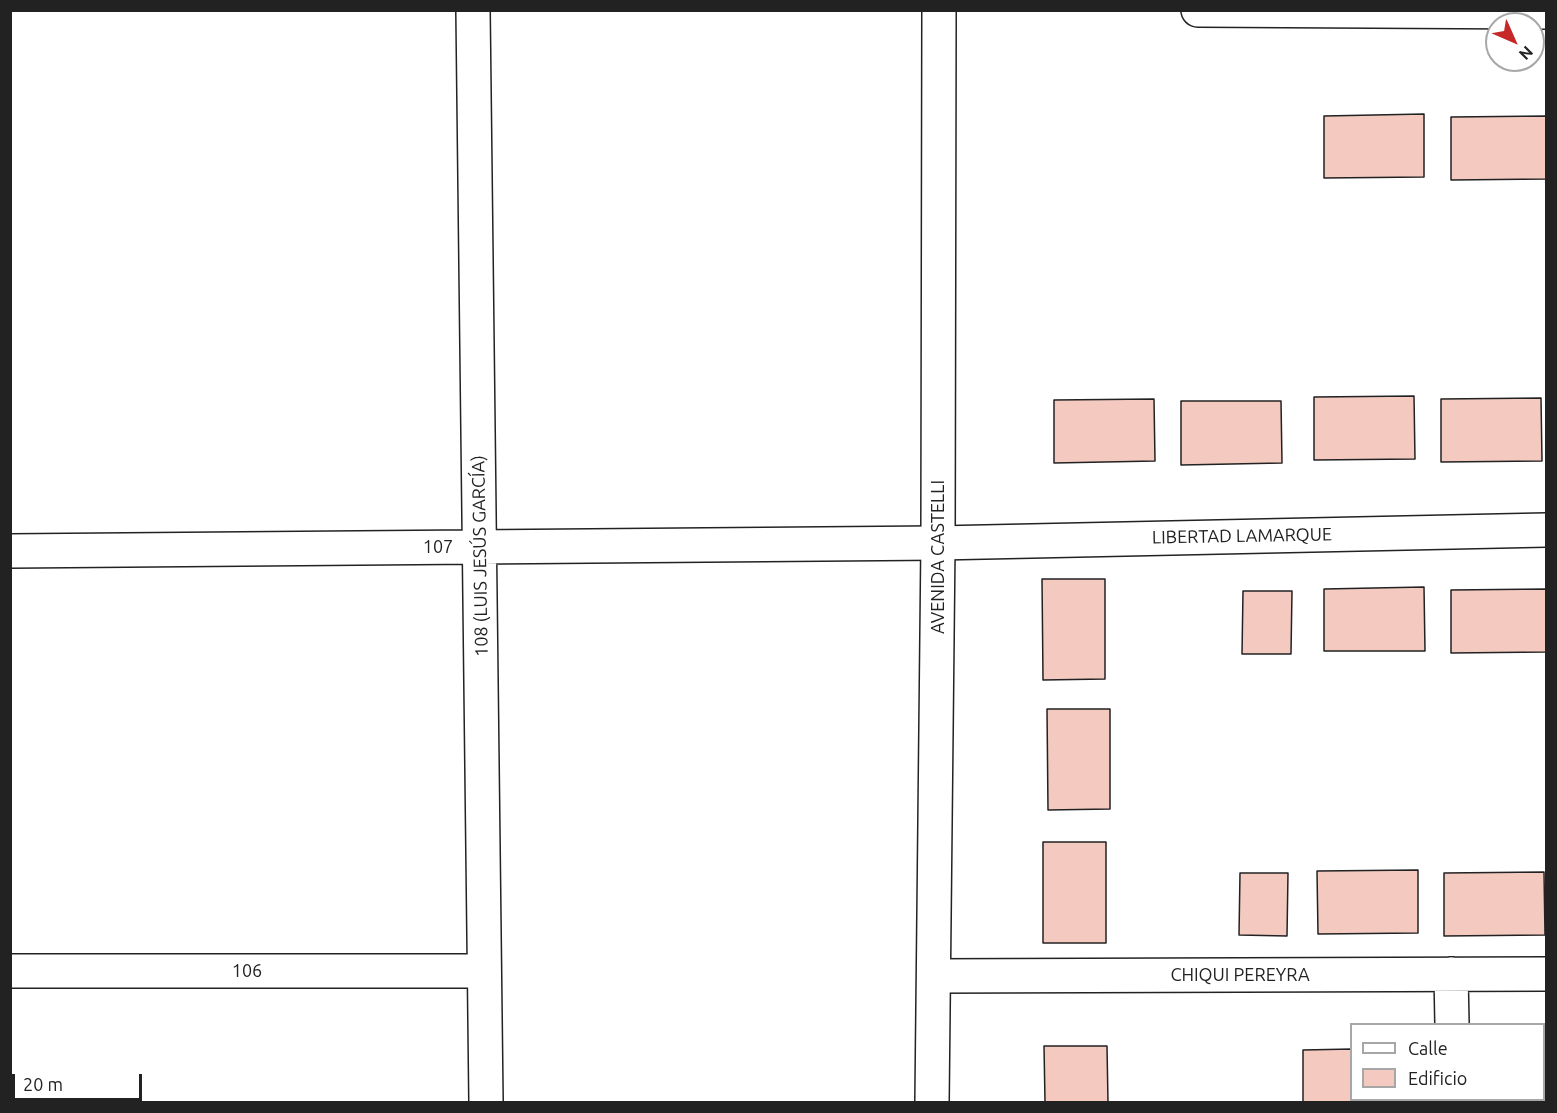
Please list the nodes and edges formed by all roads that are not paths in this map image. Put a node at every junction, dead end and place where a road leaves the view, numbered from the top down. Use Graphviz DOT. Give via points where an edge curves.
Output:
graph roads {
  1 [pos="473,10"];
  2 [pos="939,10"];
  3 [pos="1198,10"];
  4 [pos="1546,12"];
  5 [pos="1546,531"];
  6 [pos="938,543"];
  7 [pos="480,547"];
  8 [pos="10,551"];
  9 [pos="10,971"];
  10 [pos="484,971"];
  11 [pos="1451,974"];
  12 [pos="1546,974"];
  13 [pos="934,976"];
  14 [pos="1452,1023"];
  15 [pos="486,1102"];
  16 [pos="932,1102"];
  1 -- 7 [label="street, 108 (LUIS JESÚS GARCÍA)"];
  2 -- 6 [label="street, AVENIDA CASTELLI"];
  3 -- 4 [label="street"];
  5 -- 6 [label="street, LIBERTAD LAMARQUE"];
  6 -- 7 [label="street, 107"];
  6 -- 13 [label="street, AVENIDA CASTELLI"];
  7 -- 8 [label="street, 107"];
  7 -- 10 [label="street, 108 (LUIS JESÚS GARCÍA)"];
  9 -- 10 [label="street, 106"];
  10 -- 15 [label="street, 108 (LUIS JESÚS GARCÍA)"];
  11 -- 12 [label="street, CHIQUI PEREYRA"];
  11 -- 13 [label="street, CHIQUI PEREYRA"];
  11 -- 14 [label="street"];
  13 -- 16 [label="street, AVENIDA CASTELLI"];
}
